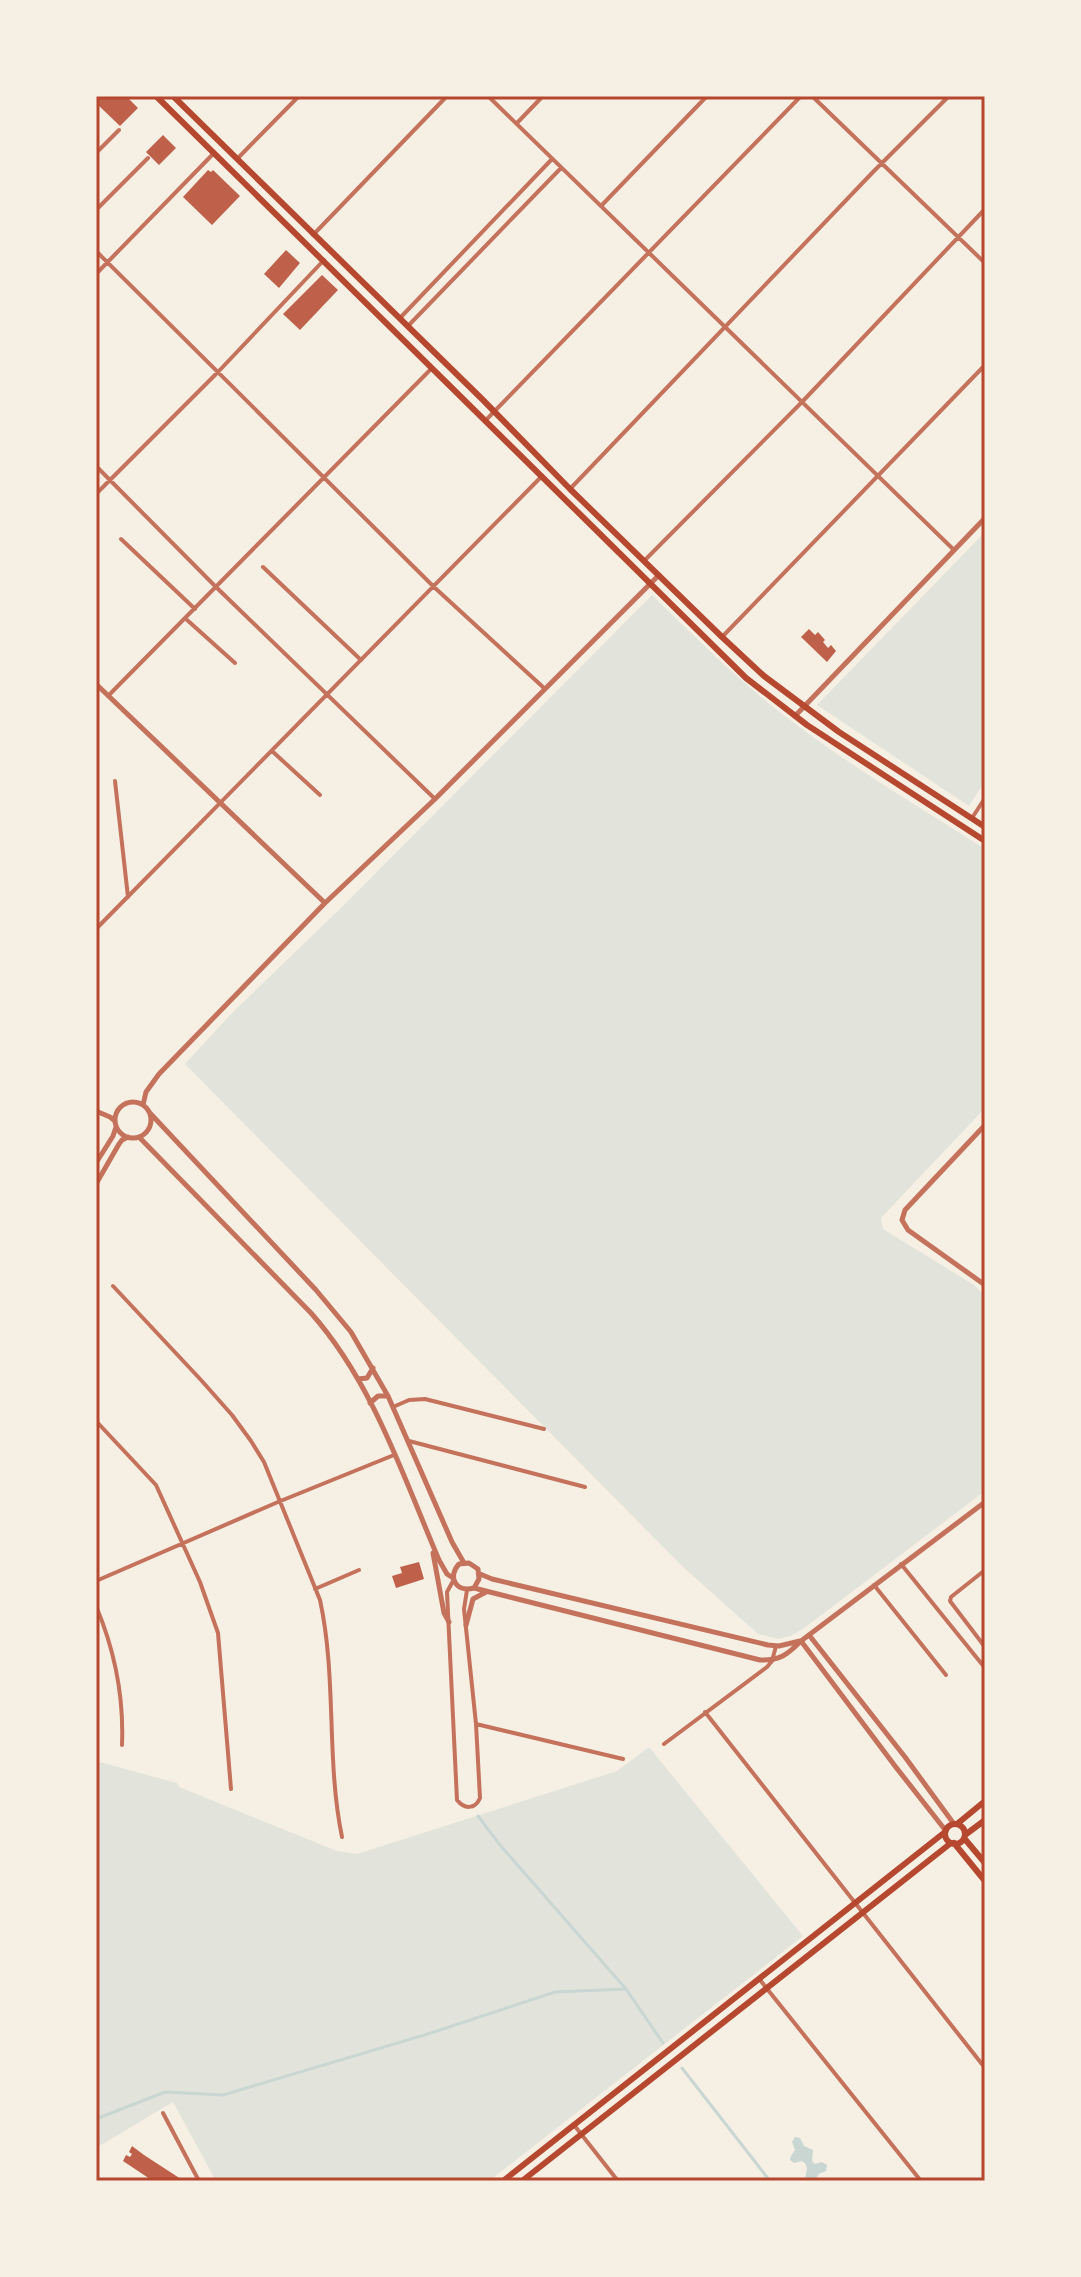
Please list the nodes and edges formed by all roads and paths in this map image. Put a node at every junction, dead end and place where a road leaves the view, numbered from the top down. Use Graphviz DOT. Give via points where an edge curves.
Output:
graph roads {
  1 [pos="156,96"];
  2 [pos="173,96"];
  3 [pos="299,96"];
  4 [pos="447,96"];
  5 [pos="488,96"];
  6 [pos="543,96"];
  7 [pos="707,96"];
  8 [pos="801,96"];
  9 [pos="812,96"];
  10 [pos="949,96"];
  11 [pos="516,123"];
  12 [pos="119,130"];
  13 [pos="96,153"];
  14 [pos="214,153"];
  15 [pos="148,158"];
  16 [pos="237,159"];
  17 [pos="552,159"];
  18 [pos="881,164"];
  19 [pos="561,168"];
  20 [pos="601,206"];
  21 [pos="985,209"];
  22 [pos="96,210"];
  23 [pos="313,235"];
  24 [pos="958,238"];
  25 [pos="96,251"];
  26 [pos="649,252"];
  27 [pos="324,260"];
  28 [pos="108,263"];
  29 [pos="985,263"];
  30 [pos="96,274"];
  31 [pos="400,318"];
  32 [pos="408,326"];
  33 [pos="724,328"];
  34 [pos="985,365"];
  35 [pos="432,368"];
  36 [pos="218,372"];
  37 [pos="802,402"];
  38 [pos="494,411"];
  39 [pos="486,420"];
  40 [pos="96,466"];
  41 [pos="542,476"];
  42 [pos="878,476"];
  43 [pos="323,477"];
  44 [pos="110,479"];
  45 [pos="570,489"];
  46 [pos="96,494"];
  47 [pos="985,518"];
  48 [pos="121,539"];
  49 [pos="954,550"];
  50 [pos="645,560"];
  51 [pos="263,567"];
  52 [pos="659,575"];
  53 [pos="651,583"];
  54 [pos="216,587"];
  55 [pos="434,587"];
  56 [pos="195,609"];
  57 [pos="186,619"];
  58 [pos="722,637"];
  59 [pos="361,660"];
  60 [pos="235,663"];
  61 [pos="96,684"];
  62 [pos="544,688"];
  63 [pos="327,695"];
  64 [pos="108,696"];
  65 [pos="804,706"];
  66 [pos="795,716"];
  67 [pos="272,751"];
  68 [pos="115,781"];
  69 [pos="320,795"];
  70 [pos="985,798"];
  71 [pos="435,799"];
  72 [pos="219,803"];
  73 [pos="972,818"];
  74 [pos="985,827"];
  75 [pos="985,841"];
  76 [pos="128,897"];
  77 [pos="325,903"];
  78 [pos="96,929"];
  79 [pos="143,1105"];
  80 [pos="96,1111"];
  81 [pos="149,1112"];
  82 [pos="115,1123"];
  83 [pos="985,1125"];
  84 [pos="128,1137"];
  85 [pos="139,1137"];
  86 [pos="96,1163"];
  87 [pos="96,1184"];
  88 [pos="985,1285"];
  89 [pos="113,1286"];
  90 [pos="373,1368"];
  91 [pos="357,1379"];
  92 [pos="388,1396"];
  93 [pos="370,1403"];
  94 [pos="393,1407"];
  95 [pos="96,1421"];
  96 [pos="544,1429"];
  97 [pos="409,1441"];
  98 [pos="394,1455"];
  99 [pos="585,1487"];
  100 [pos="278,1502"];
  101 [pos="985,1502"];
  102 [pos="182,1543"];
  103 [pos="434,1548"];
  104 [pos="464,1563"];
  105 [pos="901,1564"];
  106 [pos="359,1570"];
  107 [pos="985,1570"];
  108 [pos="480,1574"];
  109 [pos="453,1580"];
  110 [pos="96,1581"];
  111 [pos="874,1585"];
  112 [pos="315,1589"];
  113 [pos="470,1589"];
  114 [pos="486,1592"];
  115 [pos="599,1605"];
  116 [pos="96,1606"];
  117 [pos="596,1618"];
  118 [pos="449,1622"];
  119 [pos="466,1625"];
  120 [pos="809,1635"];
  121 [pos="801,1641"];
  122 [pos="776,1646"];
  123 [pos="985,1647"];
  124 [pos="772,1661"];
  125 [pos="985,1668"];
  126 [pos="946,1675"];
  127 [pos="705,1712"];
  128 [pos="476,1724"];
  129 [pos="664,1744"];
  130 [pos="122,1745"];
  131 [pos="623,1759"];
  132 [pos="231,1789"];
  133 [pos="985,1801"];
  134 [pos="985,1820"];
  135 [pos="955,1824"];
  136 [pos="946,1831"];
  137 [pos="965,1836"];
  138 [pos="342,1837"];
  139 [pos="953,1843"];
  140 [pos="985,1863"];
  141 [pos="985,1881"];
  142 [pos="854,1904"];
  143 [pos="862,1914"];
  144 [pos="760,1980"];
  145 [pos="767,1989"];
  146 [pos="985,2068"];
  147 [pos="163,2113"];
  148 [pos="574,2125"];
  149 [pos="581,2134"];
  150 [pos="199,2181"];
  151 [pos="503,2181"];
  152 [pos="522,2181"];
  153 [pos="618,2181"];
  154 [pos="921,2181"];
  1 -- 14 [label="main road"];
  2 -- 16 [label="main road"];
  3 -- 16 [label="street"];
  4 -- 23 [label="street"];
  5 -- 11 [label="street"];
  6 -- 11 [label="street"];
  7 -- 20 [label="street"];
  8 -- 26 [label="street"];
  9 -- 18 [label="street"];
  10 -- 18 [label="street"];
  11 -- 17 [label="street"];
  12 -- 13 [label="street"];
  14 -- 27 [label="main road"];
  14 -- 28 [label="street"];
  15 -- 22 [label="street"];
  16 -- 23 [label="main road"];
  17 -- 19 [label="street"];
  17 -- 31 [label="street"];
  18 -- 24 [label="street"];
  18 -- 33 [label="street"];
  19 -- 20 [label="street"];
  19 -- 32 [label="street"];
  20 -- 26 [label="street"];
  21 -- 24 [label="street"];
  23 -- 31 [label="main road"];
  24 -- 29 [label="street"];
  24 -- 37 [label="street"];
  25 -- 28 [label="street"];
  26 -- 33 [label="street"];
  26 -- 38 [label="street"];
  27 -- 35 [label="main road"];
  27 -- 36 [label="street"];
  28 -- 30 [label="street"];
  28 -- 36 [label="street"];
  31 -- 32 [label="main road"];
  32 -- 38 [label="main road"];
  33 -- 37 [label="street"];
  33 -- 45 [label="street"];
  34 -- 42 [label="street"];
  35 -- 39 [label="main road"];
  35 -- 43 [label="street"];
  36 -- 43 [label="street"];
  36 -- 44 [label="street"];
  37 -- 42 [label="street"];
  37 -- 50 [label="street"];
  38 -- 39 [label="street"];
  38 -- 45 [label="main road"];
  39 -- 41 [label="main road"];
  40 -- 44 [label="street"];
  41 -- 53 [label="main road"];
  41 -- 55 [label="street"];
  42 -- 49 [label="street"];
  42 -- 58 [label="street"];
  43 -- 54 [label="street"];
  43 -- 55 [label="street"];
  44 -- 46 [label="street"];
  44 -- 54 [label="street"];
  45 -- 50 [label="main road"];
  47 -- 49 [label="street"];
  48 -- 56 [label="street"];
  49 -- 65 [label="street"];
  50 -- 52 [label="main road"];
  51 -- 59 [label="street"];
  52 -- 53 [label="street"];
  52 -- 58 [label="main road"];
  53 -- 62 [label="street"];
  53 -- 66 [label="main road" via="746,678"];
  54 -- 56 [label="street"];
  54 -- 63 [label="street"];
  55 -- 59 [label="street"];
  55 -- 62 [label="street"];
  56 -- 57 [label="street"];
  57 -- 60 [label="street"];
  57 -- 64 [label="street"];
  58 -- 65 [label="main road"];
  59 -- 63 [label="street"];
  61 -- 64 [label="street"];
  62 -- 71 [label="street"];
  63 -- 67 [label="street"];
  63 -- 71 [label="street"];
  64 -- 72 [label="street"];
  65 -- 66 [label="street"];
  65 -- 73 [label="main road"];
  66 -- 75 [label="main road"];
  67 -- 69 [label="street"];
  67 -- 72 [label="street"];
  68 -- 76 [label="street"];
  70 -- 73 [label="street"];
  71 -- 77 [label="street"];
  72 -- 76 [label="street"];
  72 -- 77 [label="street"];
  73 -- 74 [label="main road"];
  76 -- 78 [label="street"];
  77 -- 79 [label="street" via="159,1074"];
  79 -- 81 [label="street"];
  79 -- 82 [label="street" via="124,1104"];
  80 -- 82 [label="street"];
  81 -- 85 [label="street" via="149,1127"];
  81 -- 90 [label="street" via="337,1314"];
  82 -- 84 [label="street"];
  82 -- 86 [label="street"];
  83 -- 88 [label="street" via="905,1210 902,1220 908,1230"];
  84 -- 85 [label="street"];
  84 -- 87 [label="street"];
  85 -- 91 [label="street" via="311,1313"];
  89 -- 100 [label="street" via="232,1415 264,1462"];
  90 -- 91 [label="street" via="367,1378"];
  90 -- 92 [label="street"];
  91 -- 93 [label="street"];
  92 -- 93 [label="street"];
  92 -- 94 [label="street"];
  93 -- 98 [label="street"];
  94 -- 96 [label="street" via="425,1399"];
  94 -- 97 [label="street"];
  95 -- 102 [label="street" via="156,1485"];
  97 -- 99 [label="street"];
  97 -- 104 [label="street"];
  98 -- 100 [label="street"];
  98 -- 103 [label="street"];
  100 -- 102 [label="street"];
  100 -- 112 [label="street"];
  101 -- 105 [label="street"];
  102 -- 110 [label="street"];
  102 -- 132 [label="street" via="218,1633"];
  103 -- 109 [label="street"];
  103 -- 118 [label="street"];
  104 -- 108 [label="street" via="474,1565"];
  104 -- 109 [label="street" via="456,1567"];
  105 -- 111 [label="street"];
  105 -- 125 [label="street"];
  106 -- 112 [label="street"];
  107 -- 123 [label="street" via="950,1601"];
  108 -- 113 [label="street"];
  108 -- 115 [label="street"];
  109 -- 113 [label="street"];
  109 -- 118 [label="street" via="447,1592"];
  111 -- 120 [label="street"];
  111 -- 126 [label="street"];
  112 -- 138 [label="street" via="324,1621"];
  113 -- 114 [label="street"];
  113 -- 119 [label="street"];
  114 -- 117 [label="street"];
  114 -- 119 [label="street" via="473,1599"];
  115 -- 117 [label="street"];
  115 -- 122 [label="street"];
  116 -- 130 [label="street" via="115,1662"];
  117 -- 124 [label="street"];
  118 -- 128 [label="street" via="457,1800 470,1807 480,1798"];
  119 -- 128 [label="street"];
  120 -- 121 [label="street"];
  120 -- 135 [label="street"];
  121 -- 122 [label="street"];
  121 -- 124 [label="street"];
  121 -- 136 [label="street"];
  122 -- 124 [label="street"];
  124 -- 127 [label="street"];
  127 -- 129 [label="street"];
  127 -- 142 [label="street"];
  128 -- 131 [label="street"];
  133 -- 135 [label="main road"];
  134 -- 137 [label="main road"];
  135 -- 136 [label="main road"];
  135 -- 137 [label="main road"];
  136 -- 139 [label="main road"];
  136 -- 142 [label="main road"];
  137 -- 139 [label="main road"];
  137 -- 140 [label="main road"];
  139 -- 141 [label="main road"];
  139 -- 143 [label="main road"];
  142 -- 143 [label="street"];
  142 -- 144 [label="main road"];
  143 -- 145 [label="main road"];
  143 -- 146 [label="street"];
  144 -- 145 [label="street"];
  144 -- 148 [label="main road"];
  145 -- 149 [label="main road"];
  145 -- 154 [label="street"];
  147 -- 150 [label="street"];
  148 -- 149 [label="street"];
  148 -- 151 [label="main road"];
  149 -- 152 [label="main road"];
  149 -- 153 [label="street"];
}
